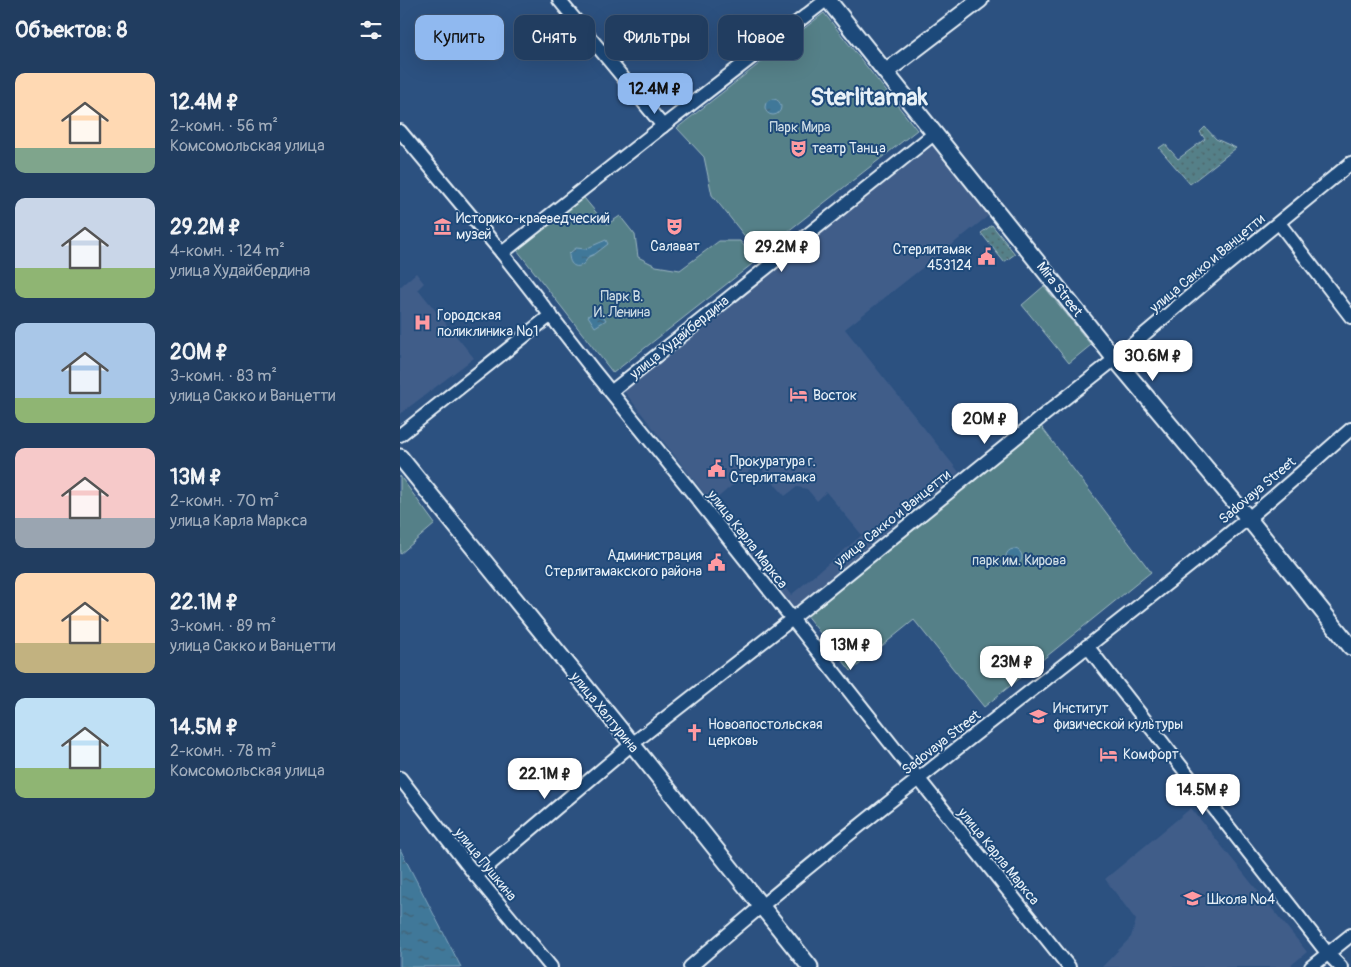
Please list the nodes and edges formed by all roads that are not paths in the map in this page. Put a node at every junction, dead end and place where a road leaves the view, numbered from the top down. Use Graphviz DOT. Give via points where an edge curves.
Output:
graph roads {
  1 [pos="559,0"];
  2 [pos="827,0"];
  3 [pos="966,0"];
  4 [pos="980,0"];
  5 [pos="884,68"];
  6 [pos="663,126"];
  7 [pos="400,131"];
  8 [pos="935,133"];
  9 [pos="1351,163"];
  10 [pos="1279,223"];
  11 [pos="502,253"];
  12 [pos="551,315"];
  13 [pos="1351,317"];
  14 [pos="1116,359"];
  15 [pos="611,392"];
  16 [pos="1351,429"];
  17 [pos="400,435"];
  18 [pos="400,457"];
  19 [pos="1248,518"];
  20 [pos="792,619"];
  21 [pos="1087,646"];
  22 [pos="1351,647"];
  23 [pos="632,744"];
  24 [pos="400,778"];
  25 [pos="918,778"];
  26 [pos="476,876"];
  27 [pos="760,906"];
  28 [pos="1351,935"];
  29 [pos="1328,954"];
  30 [pos="551,967"];
  31 [pos="690,967"];
  32 [pos="810,967"];
  33 [pos="1069,967"];
  34 [pos="1311,967"];
  35 [pos="1341,967"];
  1 -- 6 [label="street"];
  2 -- 5 [label="main road, Mira Street"];
  2 -- 6 [label="street"];
  3 -- 5 [label="main road"];
  4 -- 5 [label="main road"];
  5 -- 8 [label="main road, Mira Street"];
  6 -- 11 [label="street"];
  7 -- 11 [label="street, улица Карла Маркса"];
  8 -- 14 [label="main road, Mira Street"];
  8 -- 15 [label="street, улица Худайбердина"];
  9 -- 10 [label="street, улица Сакко и Ванцетти"];
  10 -- 13 [label="street"];
  10 -- 14 [label="street, улица Сакко и Ванцетти"];
  11 -- 12 [label="street, улица Карла Маркса"];
  12 -- 15 [label="street, улица Карла Маркса"];
  12 -- 17 [label="street"];
  14 -- 19 [label="main road, Mira Street"];
  14 -- 20 [label="street, улица Сакко и Ванцетти"];
  15 -- 20 [label="street, улица Карла Маркса"];
  16 -- 19 [label="street, Sadovaya Street"];
  18 -- 23 [label="main road, улица Халтурина"];
  19 -- 21 [label="street, Sadovaya Street"];
  19 -- 22 [label="main road, Mira Street"];
  20 -- 23 [label="street, улица Сакко и Ванцетти"];
  20 -- 25 [label="street, улица Карла Маркса"];
  21 -- 25 [label="street, Sadovaya Street"];
  21 -- 29 [label="street"];
  23 -- 26 [label="street, улица Сакко и Ванцетти"];
  23 -- 27 [label="main road, улица Халтурина"];
  24 -- 26 [label="street, улица Пушкина"];
  25 -- 27 [label="street, Sadovaya Street"];
  25 -- 33 [label="street, улица Карла Маркса"];
  26 -- 30 [label="street, улица Пушкина"];
  27 -- 31 [label="street, Sadovaya Street"];
  27 -- 32 [label="main road, улица Халтурина"];
  28 -- 29 [label="street"];
  29 -- 34 [label="street"];
  29 -- 35 [label="street"];
}
